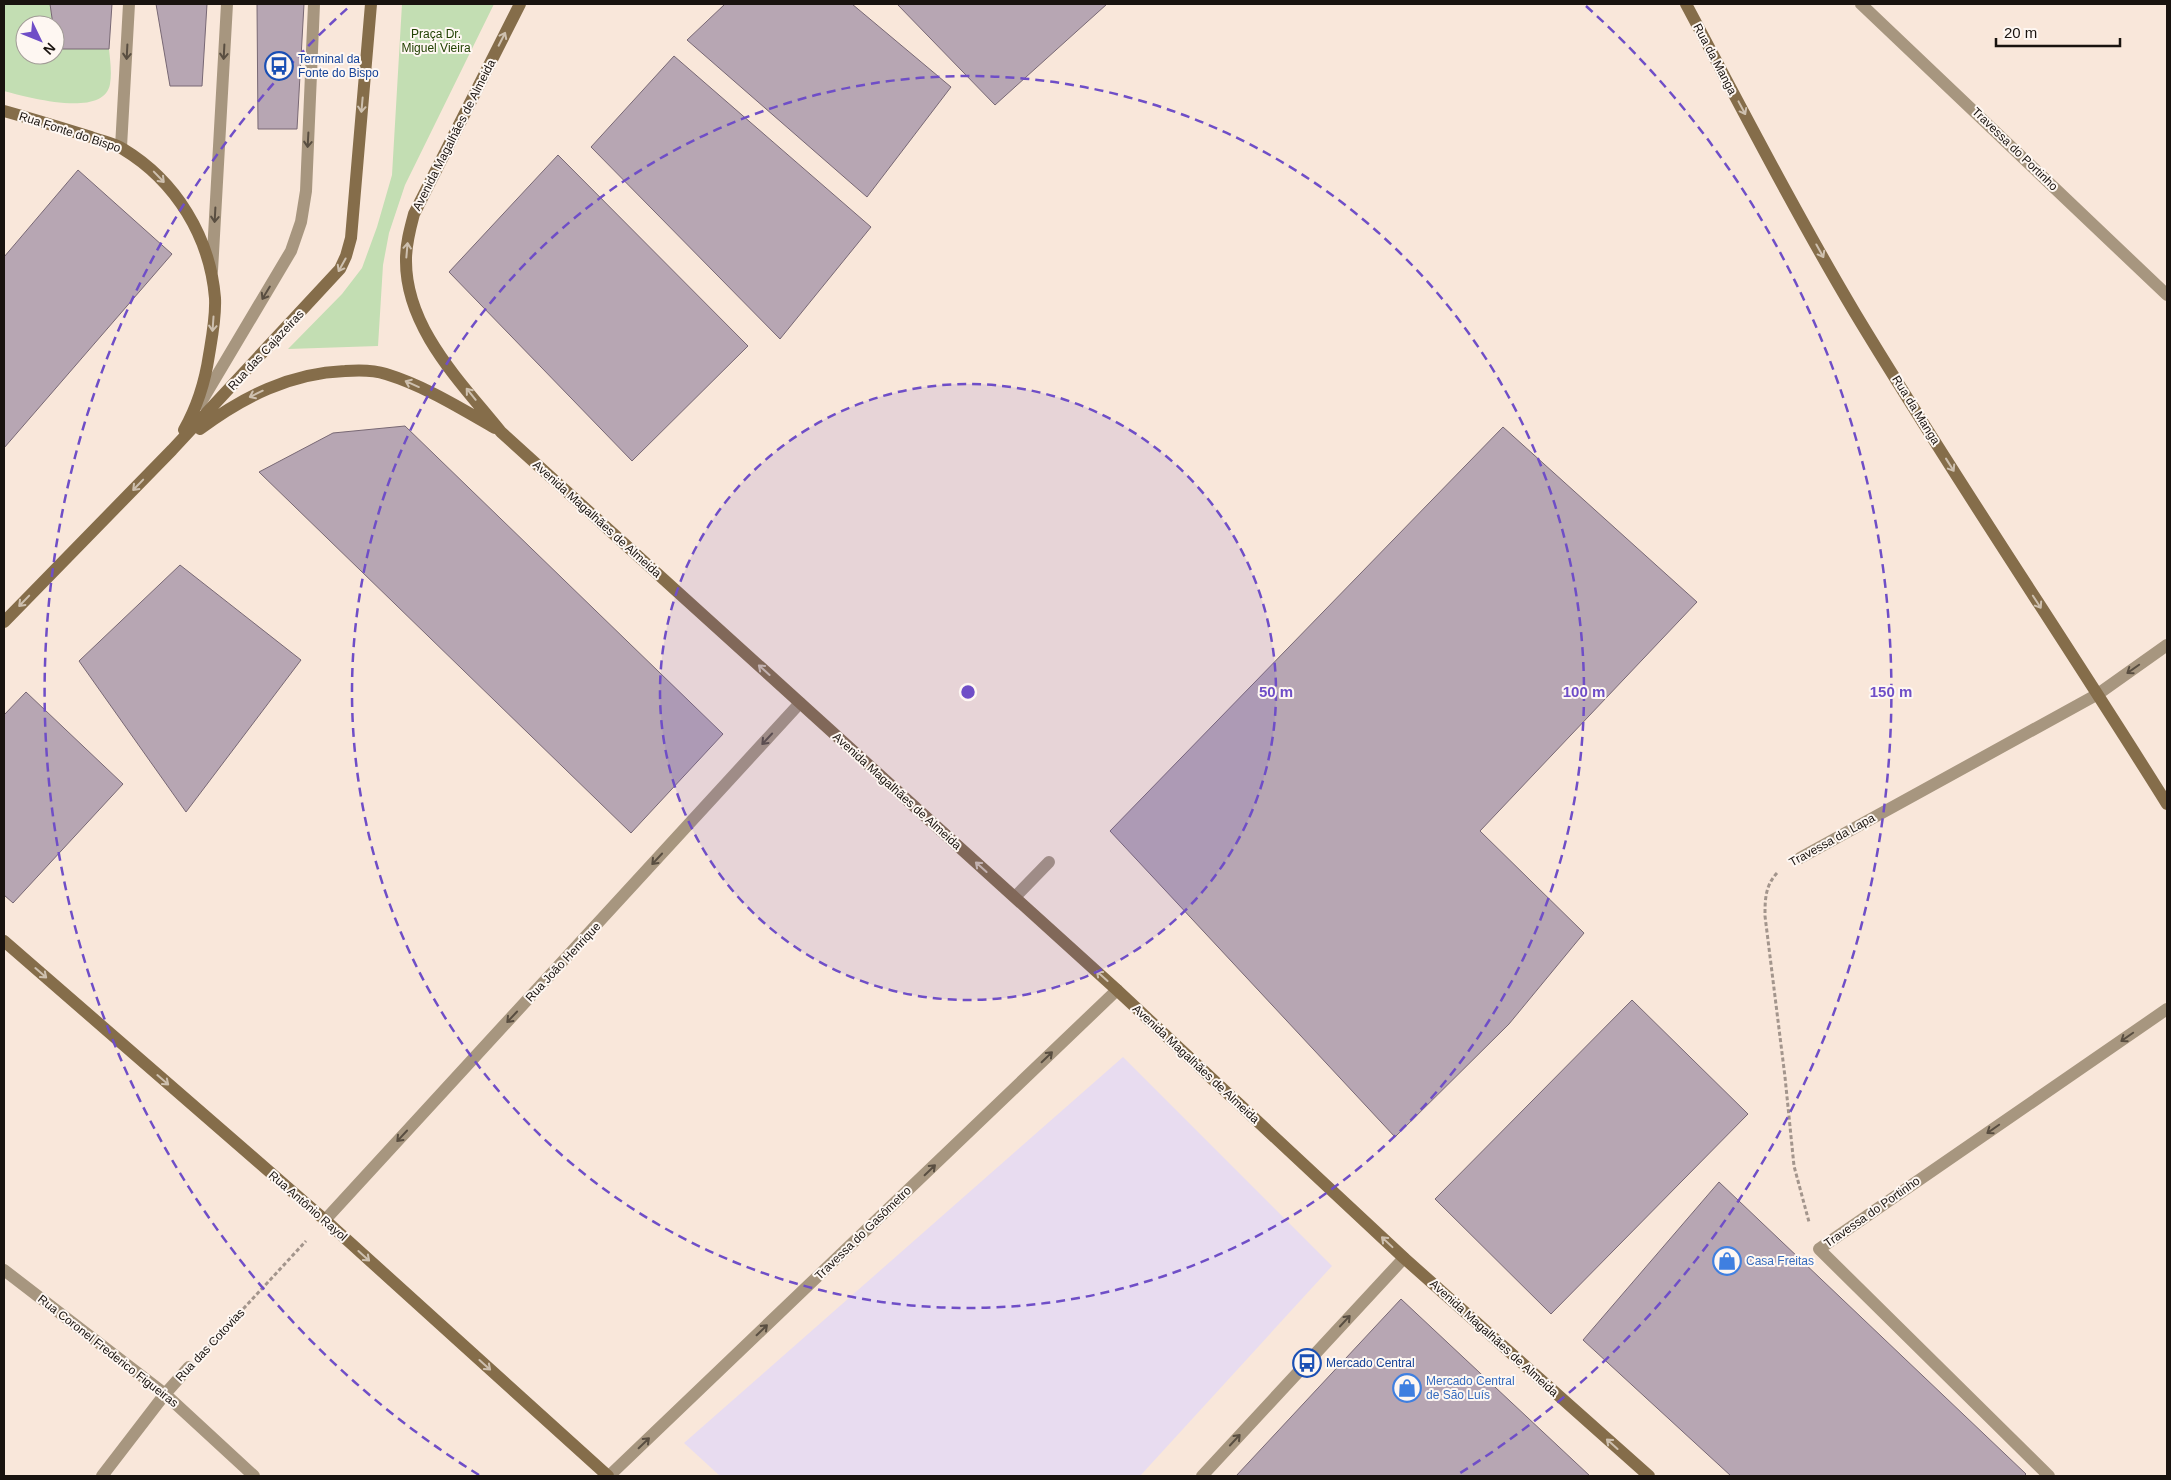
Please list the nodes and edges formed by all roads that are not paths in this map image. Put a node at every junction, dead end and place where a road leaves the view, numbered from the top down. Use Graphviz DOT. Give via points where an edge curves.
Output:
graph roads {
  1 [pos="130,4"];
  2 [pos="227,4"];
  3 [pos="314,4"];
  4 [pos="371,4"];
  5 [pos="520,4"];
  6 [pos="1686,4"];
  7 [pos="1861,4"];
  8 [pos="4,111"];
  9 [pos="121,147"];
  10 [pos="212,274"];
  11 [pos="2167,295"];
  12 [pos="192,416"];
  13 [pos="501,432"];
  14 [pos="172,450"];
  15 [pos="157,466"];
  16 [pos="4,622"];
  17 [pos="2167,645"];
  18 [pos="2098,694"];
  19 [pos="800,703"];
  20 [pos="2167,804"];
  21 [pos="1800,858"];
  22 [pos="1049,862"];
  23 [pos="1015,897"];
  24 [pos="4,941"];
  25 [pos="1117,990"];
  26 [pos="2167,1009"];
  27 [pos="325,1220"];
  28 [pos="1404,1258"];
  29 [pos="4,1270"];
  30 [pos="189,1367"];
  31 [pos="165,1394"];
  32 [pos="102,1476"];
  33 [pos="254,1476"];
  34 [pos="609,1476"];
  35 [pos="1202,1476"];
  36 [pos="1649,1476"];
  37 [pos="2049,1476"];
  1 -- 9 [label="street, one-way"];
  2 -- 10 [label="street, one-way"];
  3 -- 12 [label="street, one-way" via="306,191 301,222 291,251"];
  4 -- 14 [label="main road, Rua das Cajazeiras, one-way" via="351,238 346,256 331,281"];
  13 -- 5 [label="main road, Avenida Magalhães de Almeida, one-way" via="428,336 416,313 406,260 414,214"];
  6 -- 18 [label="main road, Rua da Manga, one-way" via="1854,312"];
  7 -- 11 [label="street, Travessa do Portinho"];
  8 -- 9 [label="main road, Rua Fonte do Bispo"];
  9 -- 10 [label="main road, Rua Fonte do Bispo, one-way" via="144,162 172,192 196,227"];
  10 -- 12 [label="main road, Rua Fonte do Bispo, one-way" via="215,300 212,336 202,388"];
  12 -- 14 [label="main road, Rua Fonte do Bispo"];
  13 -- 15 [label="main road, one-way" via="446,400 384,373 333,371 304,375 250,396 222,413"];
  19 -- 13 [label="main road, Avenida Magalhães de Almeida, one-way"];
  14 -- 15 [label="main road, Rua das Cajazeiras"];
  15 -- 16 [label="main road, Rua das Cajazeiras, one-way"];
  17 -- 18 [label="street, Travessa da Lapa, one-way"];
  18 -- 20 [label="main road, Rua da Manga"];
  18 -- 21 [label="street, Travessa da Lapa"];
  23 -- 19 [label="main road, Avenida Magalhães de Almeida, one-way"];
  19 -- 27 [label="street, Rua João Henrique, one-way"];
  22 -- 23 [label="street"];
  25 -- 23 [label="main road, Avenida Magalhães de Almeida, one-way"];
  24 -- 27 [label="main road, Rua Antônio Rayol, one-way"];
  28 -- 25 [label="main road, Avenida Magalhães de Almeida, one-way"];
  34 -- 25 [label="street, Travessa do Gasômetro, one-way"];
  26 -- 37 [label="street, Travessa do Portinho, one-way" via="1819,1249"];
  27 -- 34 [label="main road, Rua Antônio Rayol, one-way"];
  35 -- 28 [label="street, one-way"];
  36 -- 28 [label="main road, Avenida Magalhães de Almeida, one-way"];
  29 -- 31 [label="street, Rua Coronel Frederico Figueiras"];
  30 -- 31 [label="street, Rua das Cotovias"];
  31 -- 32 [label="street, Rua das Cotovias"];
  31 -- 33 [label="street, Rua Coronel Frederico Figueiras"];
}
